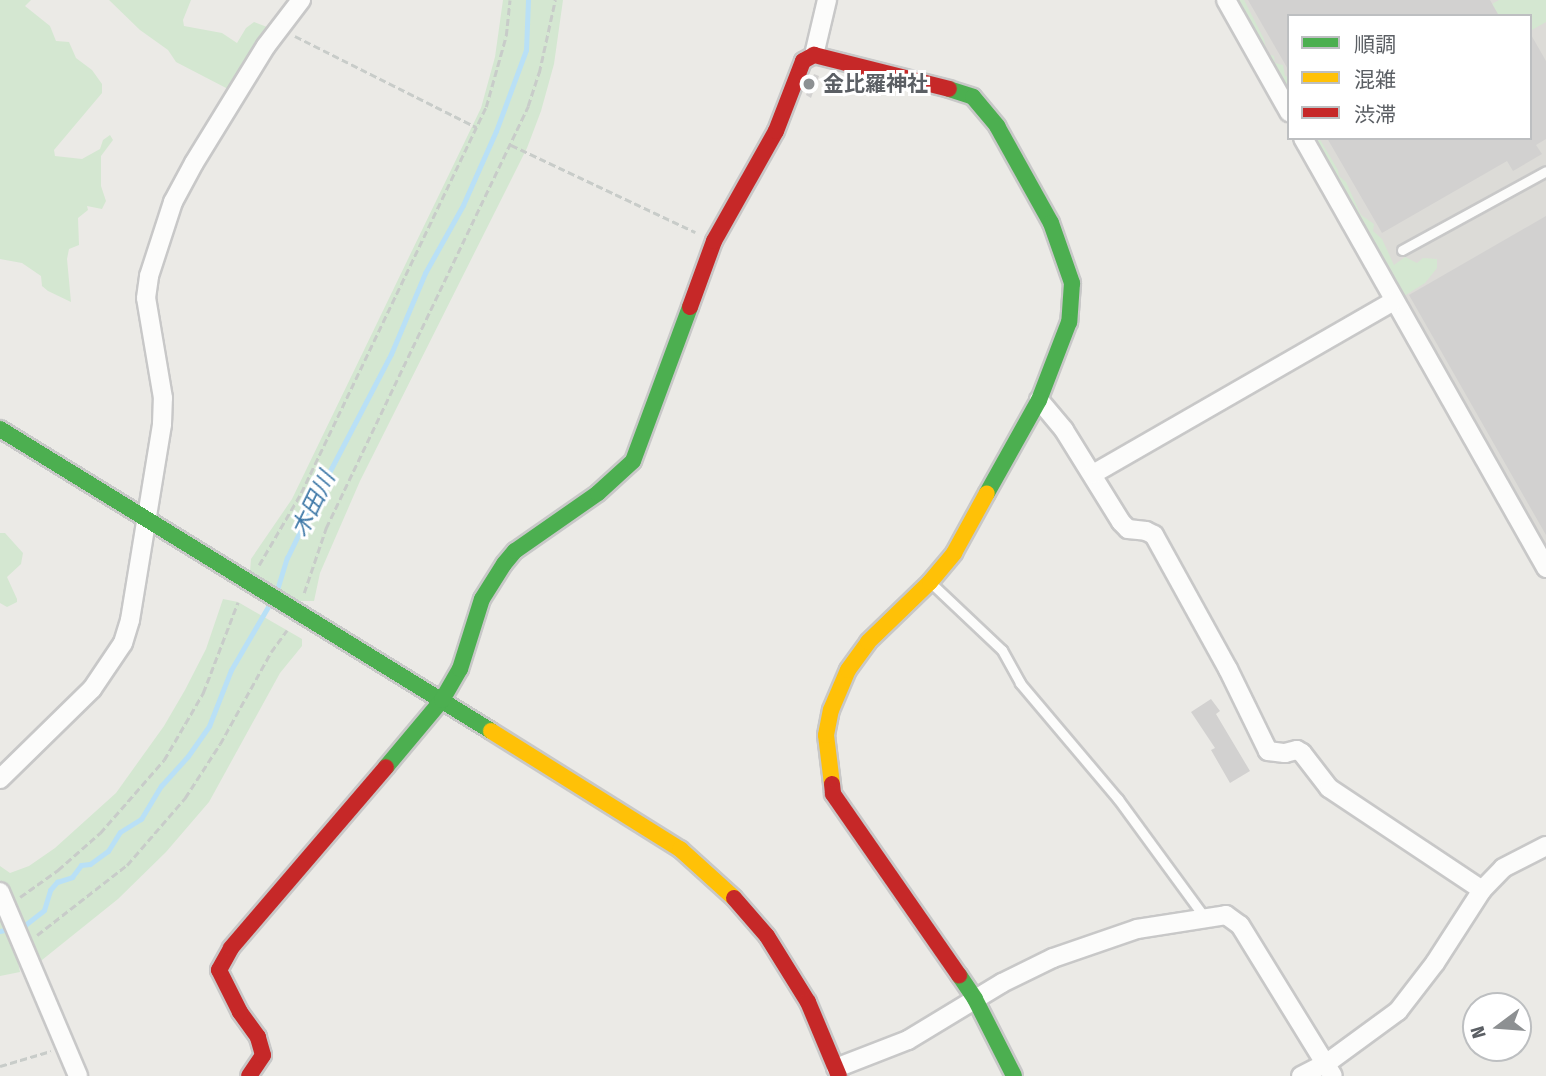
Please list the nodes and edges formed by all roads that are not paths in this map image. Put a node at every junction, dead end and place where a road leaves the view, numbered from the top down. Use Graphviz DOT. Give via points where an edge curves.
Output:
graph roads {
  1 [pos="301,0"];
  2 [pos="827,0"];
  3 [pos="1226,0"];
  4 [pos="814,55"];
  5 [pos="1287,108"];
  6 [pos="1304,140"];
  7 [pos="1546,171"];
  8 [pos="1402,250"];
  9 [pos="1394,301"];
  10 [pos="1039,400"];
  11 [pos="0,429"];
  12 [pos="1093,474"];
  13 [pos="146,519"];
  14 [pos="1546,568"];
  15 [pos="930,582"];
  16 [pos="442,699"];
  17 [pos="0,779"];
  18 [pos="1546,846"];
  19 [pos="1482,890"];
  20 [pos="1205,918"];
  21 [pos="12,919"];
  22 [pos="975,999"];
  23 [pos="1330,1070"];
  24 [pos="837,1072"];
  25 [pos="78,1076"];
  26 [pos="249,1076"];
  27 [pos="1014,1076"];
  28 [pos="1301,1076"];
  1 -- 13 [label="street" via="220,119 179,192 149,276 146,298 163,411"];
  2 -- 4 [label="street"];
  3 -- 5 [label="street"];
  4 -- 10 [label="street" via="966,94 997,126 1051,223 1072,283 1069,322"];
  4 -- 16 [label="street" via="803,61 776,131 714,241 633,461 504,564 482,599 460,669"];
  6 -- 9 [label="street"];
  7 -- 8 [label="lane"];
  9 -- 12 [label="street"];
  9 -- 14 [label="street"];
  10 -- 12 [label="street"];
  10 -- 15 [label="street" via="954,553"];
  11 -- 13 [label="street"];
  12 -- 19 [label="street" via="1121,522 1128,529 1154,535 1268,751 1302,753 1329,788"];
  13 -- 16 [label="street"];
  13 -- 17 [label="street" via="130,620 114,661 92,690"];
  15 -- 20 [label="lane" via="1002,650 1020,682 1118,799"];
  15 -- 22 [label="street" via="868,642 848,670 826,735 833,794"];
  16 -- 24 [label="street" via="654,831 711,875 767,936 807,1002"];
  16 -- 26 [label="street" via="231,948 219,970 258,1037 263,1055"];
  18 -- 19 [label="street" via="1503,868"];
  19 -- 23 [label="street" via="1398,1011"];
  20 -- 22 [label="street" via="1137,929 1053,957"];
  20 -- 23 [label="street" via="1226,915 1240,925"];
  21 -- 25 [label="street"];
  22 -- 24 [label="street" via="908,1041"];
  22 -- 27 [label="street"];
  23 -- 28 [label="street"];
}
